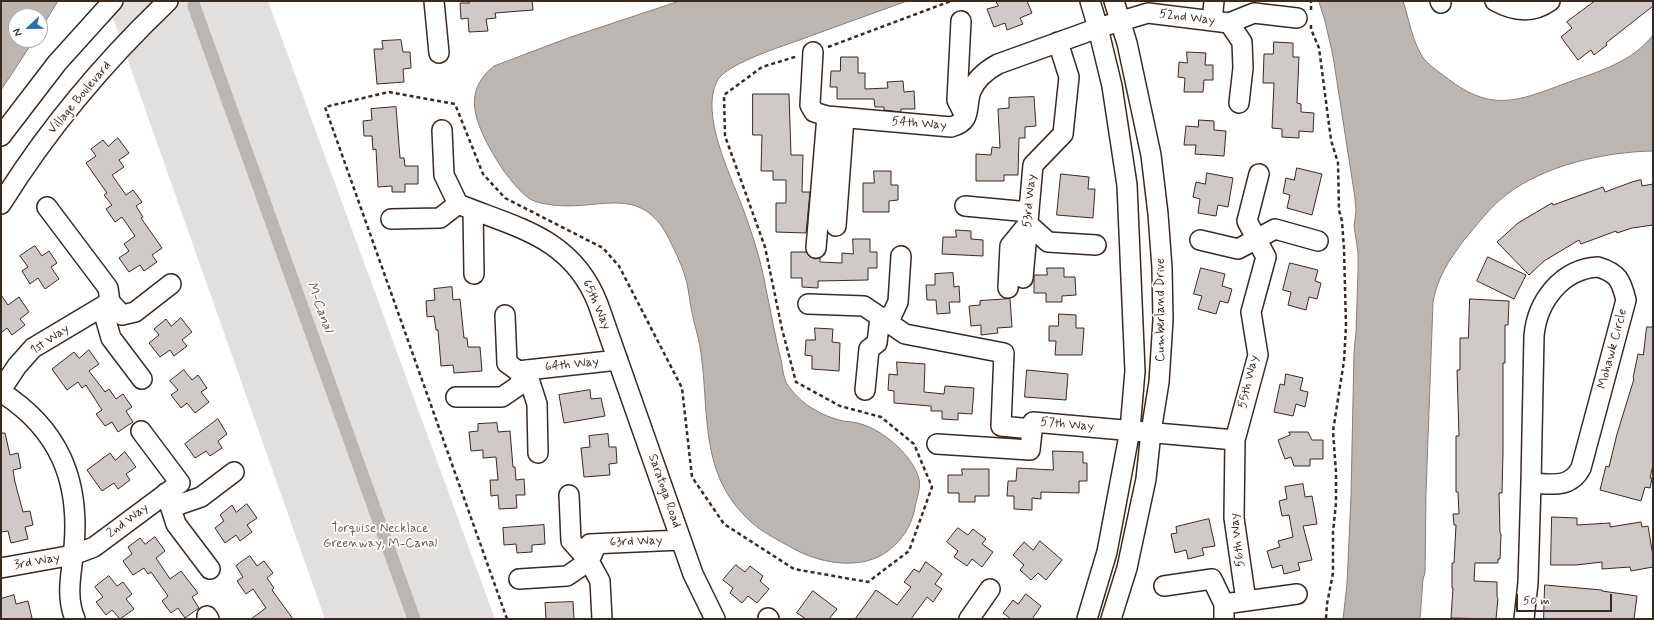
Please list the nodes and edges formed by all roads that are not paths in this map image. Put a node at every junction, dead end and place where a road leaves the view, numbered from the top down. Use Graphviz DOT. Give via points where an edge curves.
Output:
graph roads {
  1 [pos="113,1"];
  2 [pos="168,1"];
  3 [pos="434,1"];
  4 [pos="1090,1"];
  5 [pos="1114,1"];
  6 [pos="1214,1"];
  7 [pos="1495,1"];
  8 [pos="1550,1"];
  9 [pos="1306,18"];
  10 [pos="961,21"];
  11 [pos="1220,22"];
  12 [pos="1110,24"];
  13 [pos="1058,42"];
  14 [pos="813,52"];
  15 [pos="438,53"];
  16 [pos="1239,103"];
  17 [pos="835,117"];
  18 [pos="966,118"];
  19 [pos="442,130"];
  20 [pos="1,136"];
  21 [pos="1259,174"];
  22 [pos="1,204"];
  23 [pos="965,206"];
  24 [pos="47,207"];
  25 [pos="465,207"];
  26 [pos="1028,218"];
  27 [pos="391,219"];
  28 [pos="836,226"];
  29 [pos="1256,239"];
  30 [pos="1200,240"];
  31 [pos="1318,241"];
  32 [pos="1096,245"];
  33 [pos="816,248"];
  34 [pos="901,256"];
  35 [pos="474,274"];
  36 [pos="1016,283"];
  37 [pos="171,284"];
  38 [pos="808,304"];
  39 [pos="106,305"];
  40 [pos="505,315"];
  41 [pos="880,317"];
  42 [pos="618,360"];
  43 [pos="526,370"];
  44 [pos="142,379"];
  45 [pos="865,390"];
  46 [pos="1,391"];
  47 [pos="456,397"];
  48 [pos="1032,429"];
  49 [pos="1130,430"];
  50 [pos="141,431"];
  51 [pos="1151,432"];
  52 [pos="1235,440"];
  53 [pos="937,444"];
  54 [pos="538,453"];
  55 [pos="234,472"];
  56 [pos="1531,483"];
  57 [pos="173,494"];
  58 [pos="569,495"];
  59 [pos="681,540"];
  60 [pos="592,549"];
  61 [pos="73,556"];
  62 [pos="1,568"];
  63 [pos="210,569"];
  64 [pos="519,579"];
  65 [pos="1164,586"];
  66 [pos="990,589"];
  67 [pos="1296,594"];
  68 [pos="1246,601"];
  69 [pos="1224,612"];
  70 [pos="75,619"];
  71 [pos="602,619"];
  72 [pos="715,619"];
  73 [pos="969,619"];
  74 [pos="1087,619"];
  75 [pos="1112,619"];
  76 [pos="1524,619"];
  1 -- 20 [label="street" via="57,63"];
  2 -- 22 [label="street, Village Boulevard" via="86,88"];
  3 -- 15 [label="street"];
  4 -- 12 [label="street, Cumberland Drive"];
  5 -- 12 [label="street, Cumberland Drive"];
  6 -- 11 [label="street"];
  7 -- 8 [label="street" via="1506,7 1521,10 1535,8"];
  9 -- 11 [label="street" via="1254,13"];
  10 -- 18 [label="street" via="957,100"];
  11 -- 12 [label="street, 52nd Way" via="1148,13"];
  11 -- 16 [label="street, 52nd Way" via="1242,42 1243,68"];
  12 -- 13 [label="street, 54th Way"];
  12 -- 49 [label="street, Cumberland Drive" via="1112,86 1127,185 1136,371"];
  12 -- 51 [label="street, Cumberland Drive" via="1139,95 1151,155 1158,214 1163,320 1160,382"];
  13 -- 18 [label="street, 54th Way" via="990,69 976,82 972,90"];
  13 -- 26 [label="street, 53rd Way" via="1069,78 1063,134 1033,165"];
  14 -- 17 [label="street, 54th Way" via="810,105 814,112"];
  17 -- 18 [label="street, 54th Way" via="951,127 960,124"];
  17 -- 28 [label="street"];
  17 -- 33 [label="street"];
  19 -- 25 [label="street" via="444,175"];
  21 -- 29 [label="street, 55th Way" via="1246,221"];
  23 -- 26 [label="street"];
  24 -- 39 [label="street" via="108,288"];
  25 -- 27 [label="street" via="440,218"];
  25 -- 35 [label="street"];
  25 -- 42 [label="street, 65th Way" via="526,229 560,250 574,263 595,297"];
  26 -- 32 [label="street" via="1048,242"];
  26 -- 36 [label="street, 53rd Way"];
  29 -- 30 [label="street" via="1238,249"];
  29 -- 31 [label="street" via="1275,229"];
  29 -- 52 [label="street, 55th Way" via="1266,257 1251,312 1258,355"];
  34 -- 41 [label="street" via="898,302 891,317"];
  37 -- 39 [label="street" via="135,312 122,315"];
  38 -- 41 [label="street" via="864,306"];
  39 -- 44 [label="street" via="111,338"];
  39 -- 46 [label="street, 1st Way" via="33,348 17,366"];
  40 -- 43 [label="street" via="507,363 518,371"];
  41 -- 45 [label="street" via="877,342 869,349"];
  41 -- 48 [label="street" via="905,334 1004,352 1001,426"];
  42 -- 43 [label="street, 64th Way"];
  42 -- 59 [label="street, Saratoga Road"];
  43 -- 47 [label="street" via="518,386 502,396"];
  43 -- 54 [label="street" via="537,404"];
  46 -- 61 [label="street" via="28,412 43,428 65,465 74,495"];
  48 -- 49 [label="street, 57th Way" via="1033,422"];
  48 -- 53 [label="street, 57th Way" via="1030,450"];
  49 -- 51 [label="street, 57th Way"];
  49 -- 74 [label="street, Cumberland Drive" via="1107,552"];
  50 -- 57 [label="street"];
  51 -- 52 [label="street"];
  51 -- 75 [label="street, Cumberland Drive" via="1146,479 1127,568"];
  52 -- 68 [label="street, 56th Way" via="1234,518"];
  55 -- 57 [label="street, 2nd Way" via="201,497"];
  56 -- 56 [label="street, Mohawk Circle" via="1534,336 1540,309 1550,293 1570,275 1598,267 1607,270 1622,282 1626,300 1581,468 1570,482"];
  56 -- 76 [label="street, Mohawk Circle" via="1528,583"];
  57 -- 61 [label="street, 2nd Way" via="94,547"];
  57 -- 63 [label="street" via="176,524"];
  58 -- 60 [label="street" via="571,541"];
  59 -- 60 [label="street, 63rd Way"];
  59 -- 72 [label="street, Saratoga Road" via="693,574"];
  60 -- 64 [label="street" via="567,576"];
  60 -- 71 [label="street" via="600,581"];
  61 -- 62 [label="street, 3rd Way"];
  61 -- 70 [label="street" via="69,590"];
  65 -- 69 [label="street" via="1212,579"];
  66 -- 73 [label="street"];
  67 -- 68 [label="street"];
  68 -- 69 [label="street"];
}
